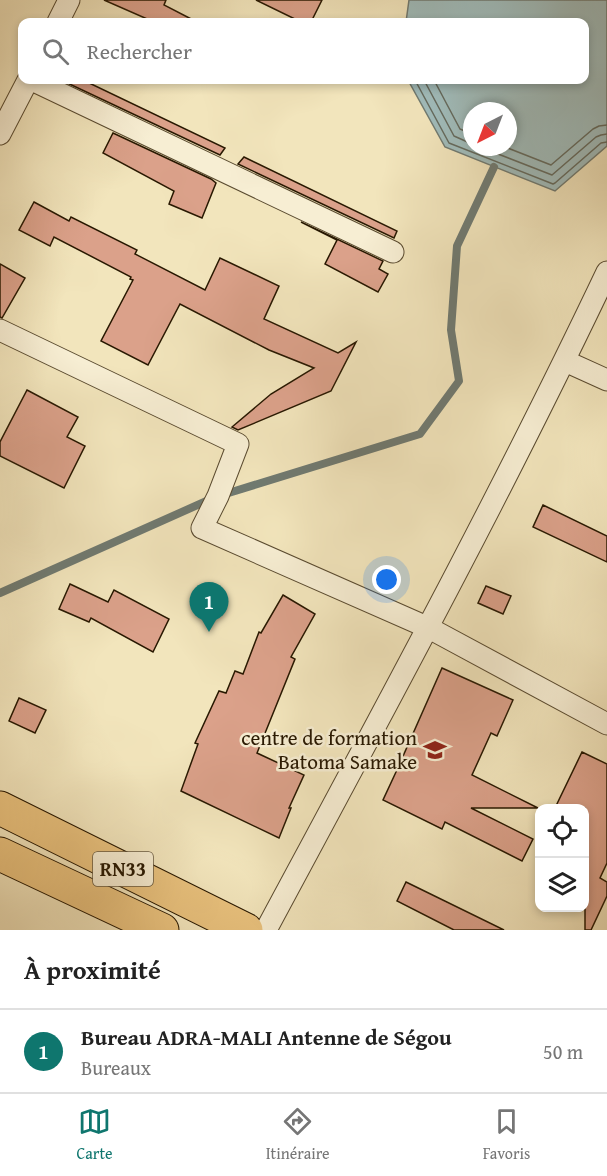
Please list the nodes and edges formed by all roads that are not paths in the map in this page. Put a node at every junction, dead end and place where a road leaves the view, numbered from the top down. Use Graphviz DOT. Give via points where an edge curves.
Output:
graph roads {
  1 [pos="69,0"];
  2 [pos="60,18"];
  3 [pos="28,84"];
  4 [pos="38,84"];
  5 [pos="0,134"];
  6 [pos="393,252"];
  7 [pos="607,272"];
  8 [pos="0,330"];
  9 [pos="565,361"];
  10 [pos="607,380"];
  11 [pos="429,628"];
  12 [pos="607,724"];
  13 [pos="0,808"];
  14 [pos="0,854"];
  15 [pos="162,930"];
  16 [pos="246,930"];
  17 [pos="266,930"];
  1 -- 2 [label="street"];
  3 -- 5 [label="street"];
  4 -- 6 [label="street"];
  7 -- 9 [label="street"];
  8 -- 11 [label="street" via="238,444 202,528"];
  9 -- 10 [label="street"];
  9 -- 11 [label="street"];
  11 -- 12 [label="street"];
  11 -- 17 [label="street"];
  13 -- 16 [label="main road, RN33"];
  14 -- 15 [label="main road, RN33"];
}
